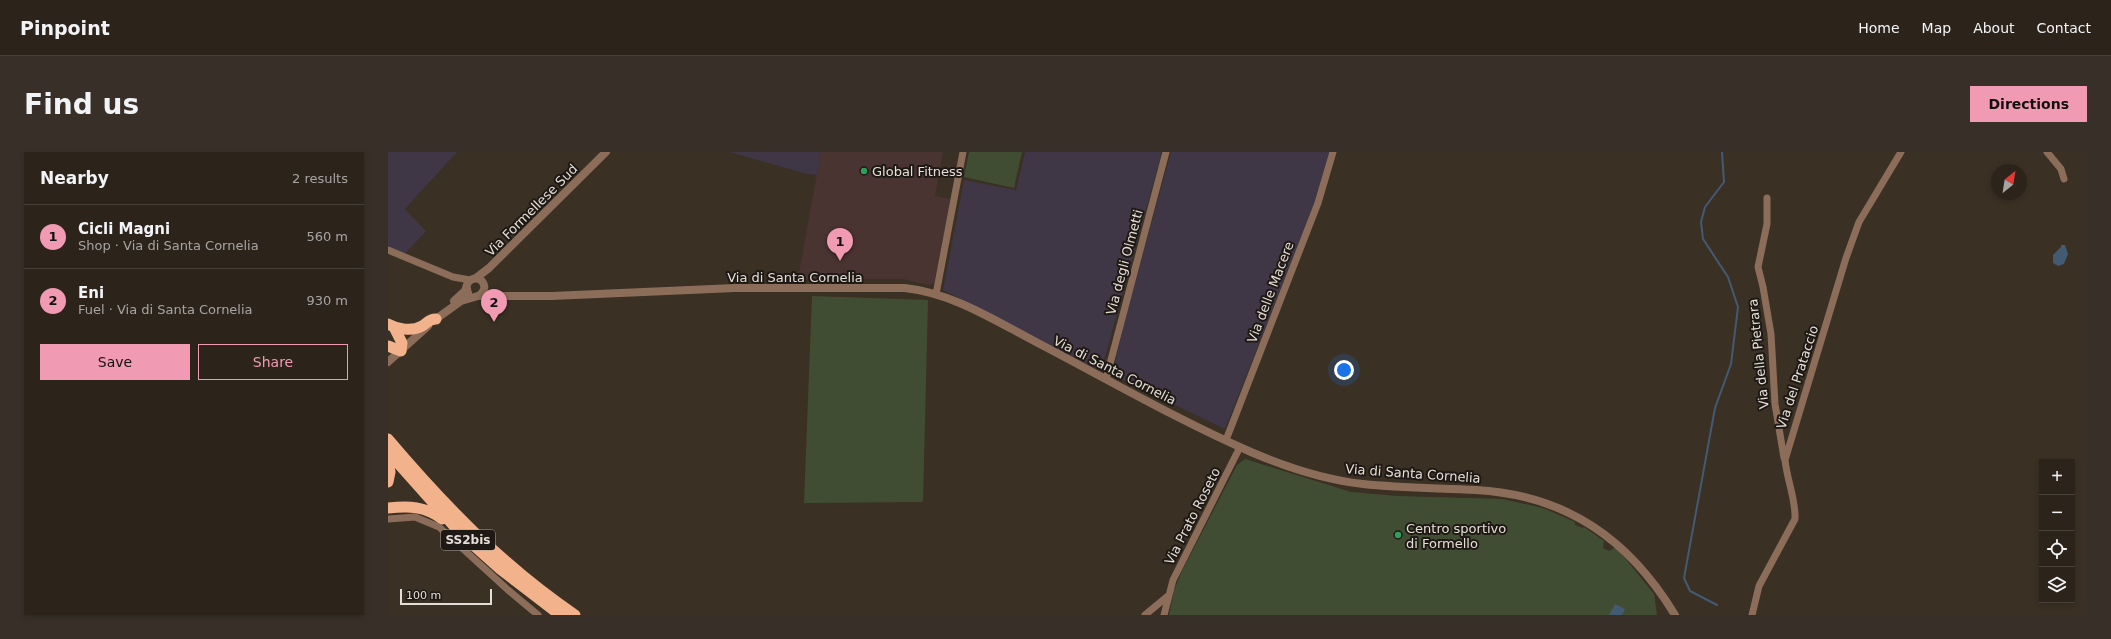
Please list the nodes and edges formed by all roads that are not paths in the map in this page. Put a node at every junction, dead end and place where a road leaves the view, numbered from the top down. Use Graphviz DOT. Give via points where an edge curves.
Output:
graph roads {
  1 [pos="606,152"];
  2 [pos="963,152"];
  3 [pos="1166,152"];
  4 [pos="1333,152"];
  5 [pos="1901,152"];
  6 [pos="2047,152"];
  7 [pos="2064,178"];
  8 [pos="1768,198"];
  9 [pos="388,250"];
  10 [pos="474,284"];
  11 [pos="936,294"];
  12 [pos="500,295"];
  13 [pos="476,296"];
  14 [pos="436,319"];
  15 [pos="391,325"];
  16 [pos="388,346"];
  17 [pos="400,351"];
  18 [pos="388,362"];
  19 [pos="1106,379"];
  20 [pos="388,439"];
  21 [pos="1226,440"];
  22 [pos="1240,447"];
  23 [pos="388,452"];
  24 [pos="1785,460"];
  25 [pos="388,461"];
  26 [pos="388,482"];
  27 [pos="388,508"];
  28 [pos="388,519"];
  29 [pos="462,535"];
  30 [pos="1168,596"];
  31 [pos="1672,614"];
  32 [pos="538,615"];
  33 [pos="560,615"];
  34 [pos="575,615"];
  35 [pos="1145,615"];
  36 [pos="1164,615"];
  37 [pos="1752,615"];
  1 -- 10 [label="street, Via Formellese Sud"];
  2 -- 11 [label="street"];
  3 -- 19 [label="street, Via degli Olmetti"];
  4 -- 21 [label="street, Via delle Macere" via="1318,203"];
  5 -- 24 [label="street, Via del Prataccio" via="1859,222"];
  6 -- 7 [label="street" via="2061,169"];
  8 -- 24 [label="street, Via della Pietrara" via="1767,224 1758,267 1771,334 1776,404"];
  9 -- 10 [label="street"];
  10 -- 12 [label="street, Via di Santa Cornelia"];
  10 -- 13 [label="street" via="469,294"];
  10 -- 13 [label="street" via="483,293"];
  10 -- 14 [label="street"];
  11 -- 12 [label="street, Via di Santa Cornelia" via="926,290 905,288 756,288 552,296"];
  11 -- 19 [label="street, Via di Santa Cornelia" via="990,318"];
  12 -- 13 [label="street, Via di Santa Cornelia"];
  13 -- 14 [label="street" via="461,301"];
  14 -- 15 [label="highway" via="410,329"];
  14 -- 17 [label="street"];
  15 -- 17 [label="highway" via="402,343"];
  16 -- 17 [label="highway"];
  17 -- 18 [label="street"];
  19 -- 21 [label="street, Via di Santa Cornelia"];
  20 -- 34 [label="highway, SS2bis" via="470,530 508,565"];
  21 -- 22 [label="street, Via di Santa Cornelia"];
  22 -- 30 [label="street, Via Prato Roseto" via="1178,570"];
  22 -- 31 [label="street, Via di Santa Cornelia" via="1287,466 1349,482 1496,492 1550,504 1582,519 1612,539 1655,584"];
  23 -- 29 [label="highway, SS2bis"];
  24 -- 37 [label="street, Via del Prataccio" via="1786,475 1795,507 1795,519 1759,586"];
  25 -- 26 [label="highway"];
  27 -- 29 [label="highway" via="409,506 425,509"];
  28 -- 32 [label="street" via="415,518 439,527"];
  29 -- 33 [label="highway, SS2bis" via="500,569"];
  30 -- 35 [label="street, Via Prato Roseto"];
  30 -- 36 [label="street, Via Prato Roseto"];
}
